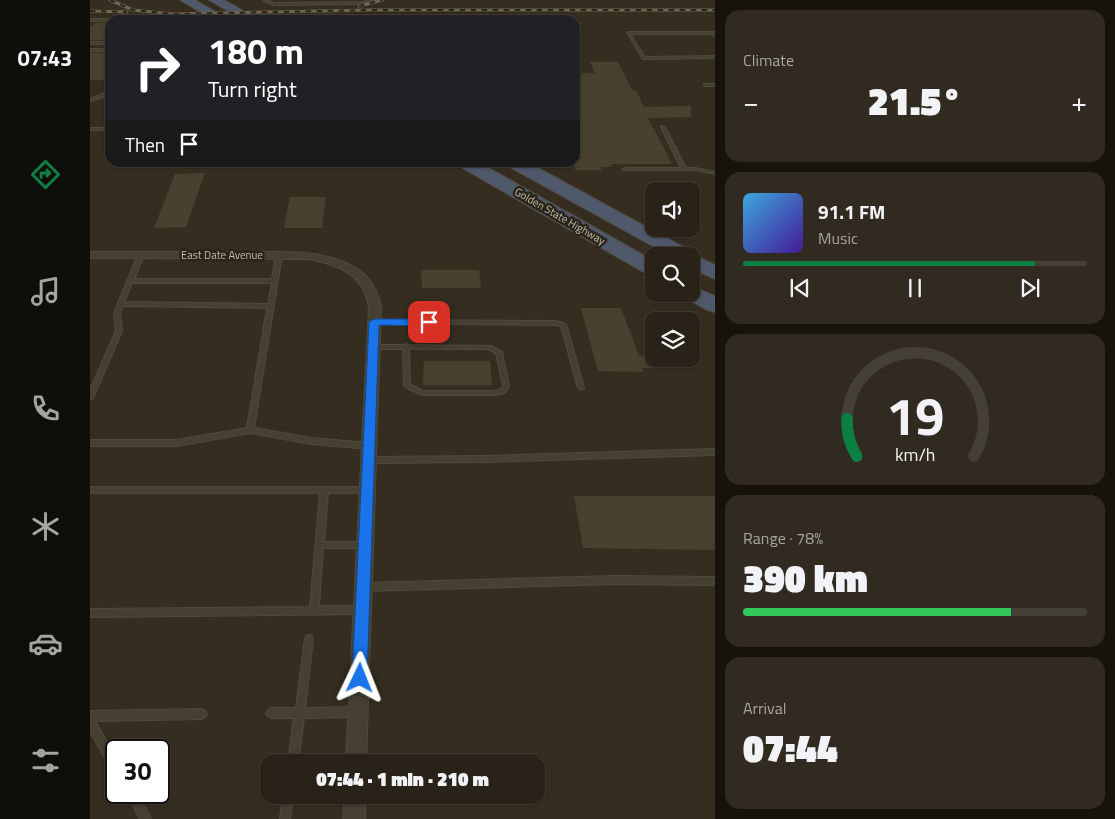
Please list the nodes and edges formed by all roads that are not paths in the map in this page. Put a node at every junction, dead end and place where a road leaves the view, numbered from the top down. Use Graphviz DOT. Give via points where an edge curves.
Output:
graph roads {
  1 [pos="186,0"];
  2 [pos="215,0"];
  3 [pos="265,0"];
  4 [pos="373,0"];
  5 [pos="214,15"];
  6 [pos="244,15"];
  7 [pos="90,20"];
  8 [pos="105,20"];
  9 [pos="715,35"];
  10 [pos="90,43"];
  11 [pos="105,43"];
  12 [pos="90,50"];
  13 [pos="105,50"];
  14 [pos="715,57"];
  15 [pos="715,84"];
  16 [pos="705,85"];
  17 [pos="105,94"];
  18 [pos="90,100"];
  19 [pos="663,127"];
  20 [pos="90,129"];
  21 [pos="105,129"];
  22 [pos="474,167"];
  23 [pos="523,167"];
  24 [pos="625,169"];
  25 [pos="684,169"];
  26 [pos="715,174"];
  27 [pos="669,247"];
  28 [pos="90,254"];
  29 [pos="141,254"];
  30 [pos="280,254"];
  31 [pos="645,265"];
  32 [pos="700,265"];
  33 [pos="715,273"];
  34 [pos="130,281"];
  35 [pos="274,281"];
  36 [pos="700,297"];
  37 [pos="121,304"];
  38 [pos="715,305"];
  39 [pos="270,306"];
  40 [pos="374,322"];
  41 [pos="406,346"];
  42 [pos="373,347"];
  43 [pos="581,388"];
  44 [pos="90,398"];
  45 [pos="250,430"];
  46 [pos="90,442"];
  47 [pos="715,452"];
  48 [pos="369,453"];
  49 [pos="90,490"];
  50 [pos="324,490"];
  51 [pos="368,490"];
  52 [pos="319,545"];
  53 [pos="365,545"];
  54 [pos="715,581"];
  55 [pos="363,587"];
  56 [pos="314,610"];
  57 [pos="362,610"];
  58 [pos="90,613"];
  59 [pos="309,639"];
  60 [pos="358,712"];
  61 [pos="272,713"];
  62 [pos="300,713"];
  63 [pos="202,714"];
  64 [pos="90,716"];
  65 [pos="90,722"];
  66 [pos="105,748"];
  67 [pos="294,754"];
  68 [pos="356,754"];
  69 [pos="138,804"];
  70 [pos="287,804"];
  71 [pos="355,804"];
  72 [pos="146,819"];
  73 [pos="285,819"];
  74 [pos="354,819"];
  1 -- 5 [label="highway"];
  2 -- 6 [label="highway"];
  3 -- 4 [label="lane" via="273,4 362,3"];
  7 -- 8 [label="lane"];
  9 -- 14 [label="lane" via="628,33 644,58"];
  10 -- 11 [label="lane"];
  12 -- 13 [label="lane"];
  15 -- 16 [label="lane"];
  17 -- 18 [label="lane"];
  19 -- 25 [label="lane"];
  20 -- 21 [label="lane"];
  22 -- 31 [label="highway, Golden State Highway"];
  23 -- 27 [label="highway, Golden State Highway"];
  24 -- 25 [label="lane"];
  25 -- 26 [label="lane"];
  28 -- 29 [label="street, East Date Avenue"];
  29 -- 30 [label="street, East Date Avenue"];
  29 -- 34 [label="lane"];
  30 -- 35 [label="lane"];
  30 -- 40 [label="street, East Date Avenue" via="319,257 352,269 372,291"];
  32 -- 33 [label="highway"];
  34 -- 35 [label="lane"];
  34 -- 37 [label="lane"];
  35 -- 39 [label="lane"];
  36 -- 38 [label="highway"];
  37 -- 39 [label="lane"];
  37 -- 44 [label="lane" via="117,313 119,331"];
  39 -- 45 [label="lane"];
  40 -- 42 [label="street"];
  40 -- 43 [label="lane" via="564,325"];
  41 -- 41 [label="lane" via="489,346 499,352 506,386 503,391 494,393 422,393 414,390 407,385"];
  41 -- 42 [label="lane"];
  42 -- 48 [label="street"];
  45 -- 46 [label="lane" via="177,443"];
  45 -- 48 [label="lane"];
  47 -- 48 [label="lane" via="484,459"];
  48 -- 51 [label="street"];
  49 -- 50 [label="lane"];
  50 -- 51 [label="lane"];
  50 -- 52 [label="lane"];
  51 -- 53 [label="street"];
  52 -- 53 [label="lane"];
  52 -- 56 [label="lane"];
  53 -- 55 [label="street"];
  54 -- 55 [label="lane" via="616,580"];
  55 -- 57 [label="street"];
  56 -- 57 [label="lane"];
  56 -- 58 [label="lane"];
  57 -- 60 [label="street"];
  59 -- 62 [label="lane"];
  60 -- 62 [label="lane"];
  60 -- 68 [label="street"];
  61 -- 62 [label="lane"];
  62 -- 67 [label="lane"];
  63 -- 64 [label="lane"];
  65 -- 66 [label="lane"];
  69 -- 72 [label="lane"];
  70 -- 73 [label="lane"];
  71 -- 74 [label="street"];
}
